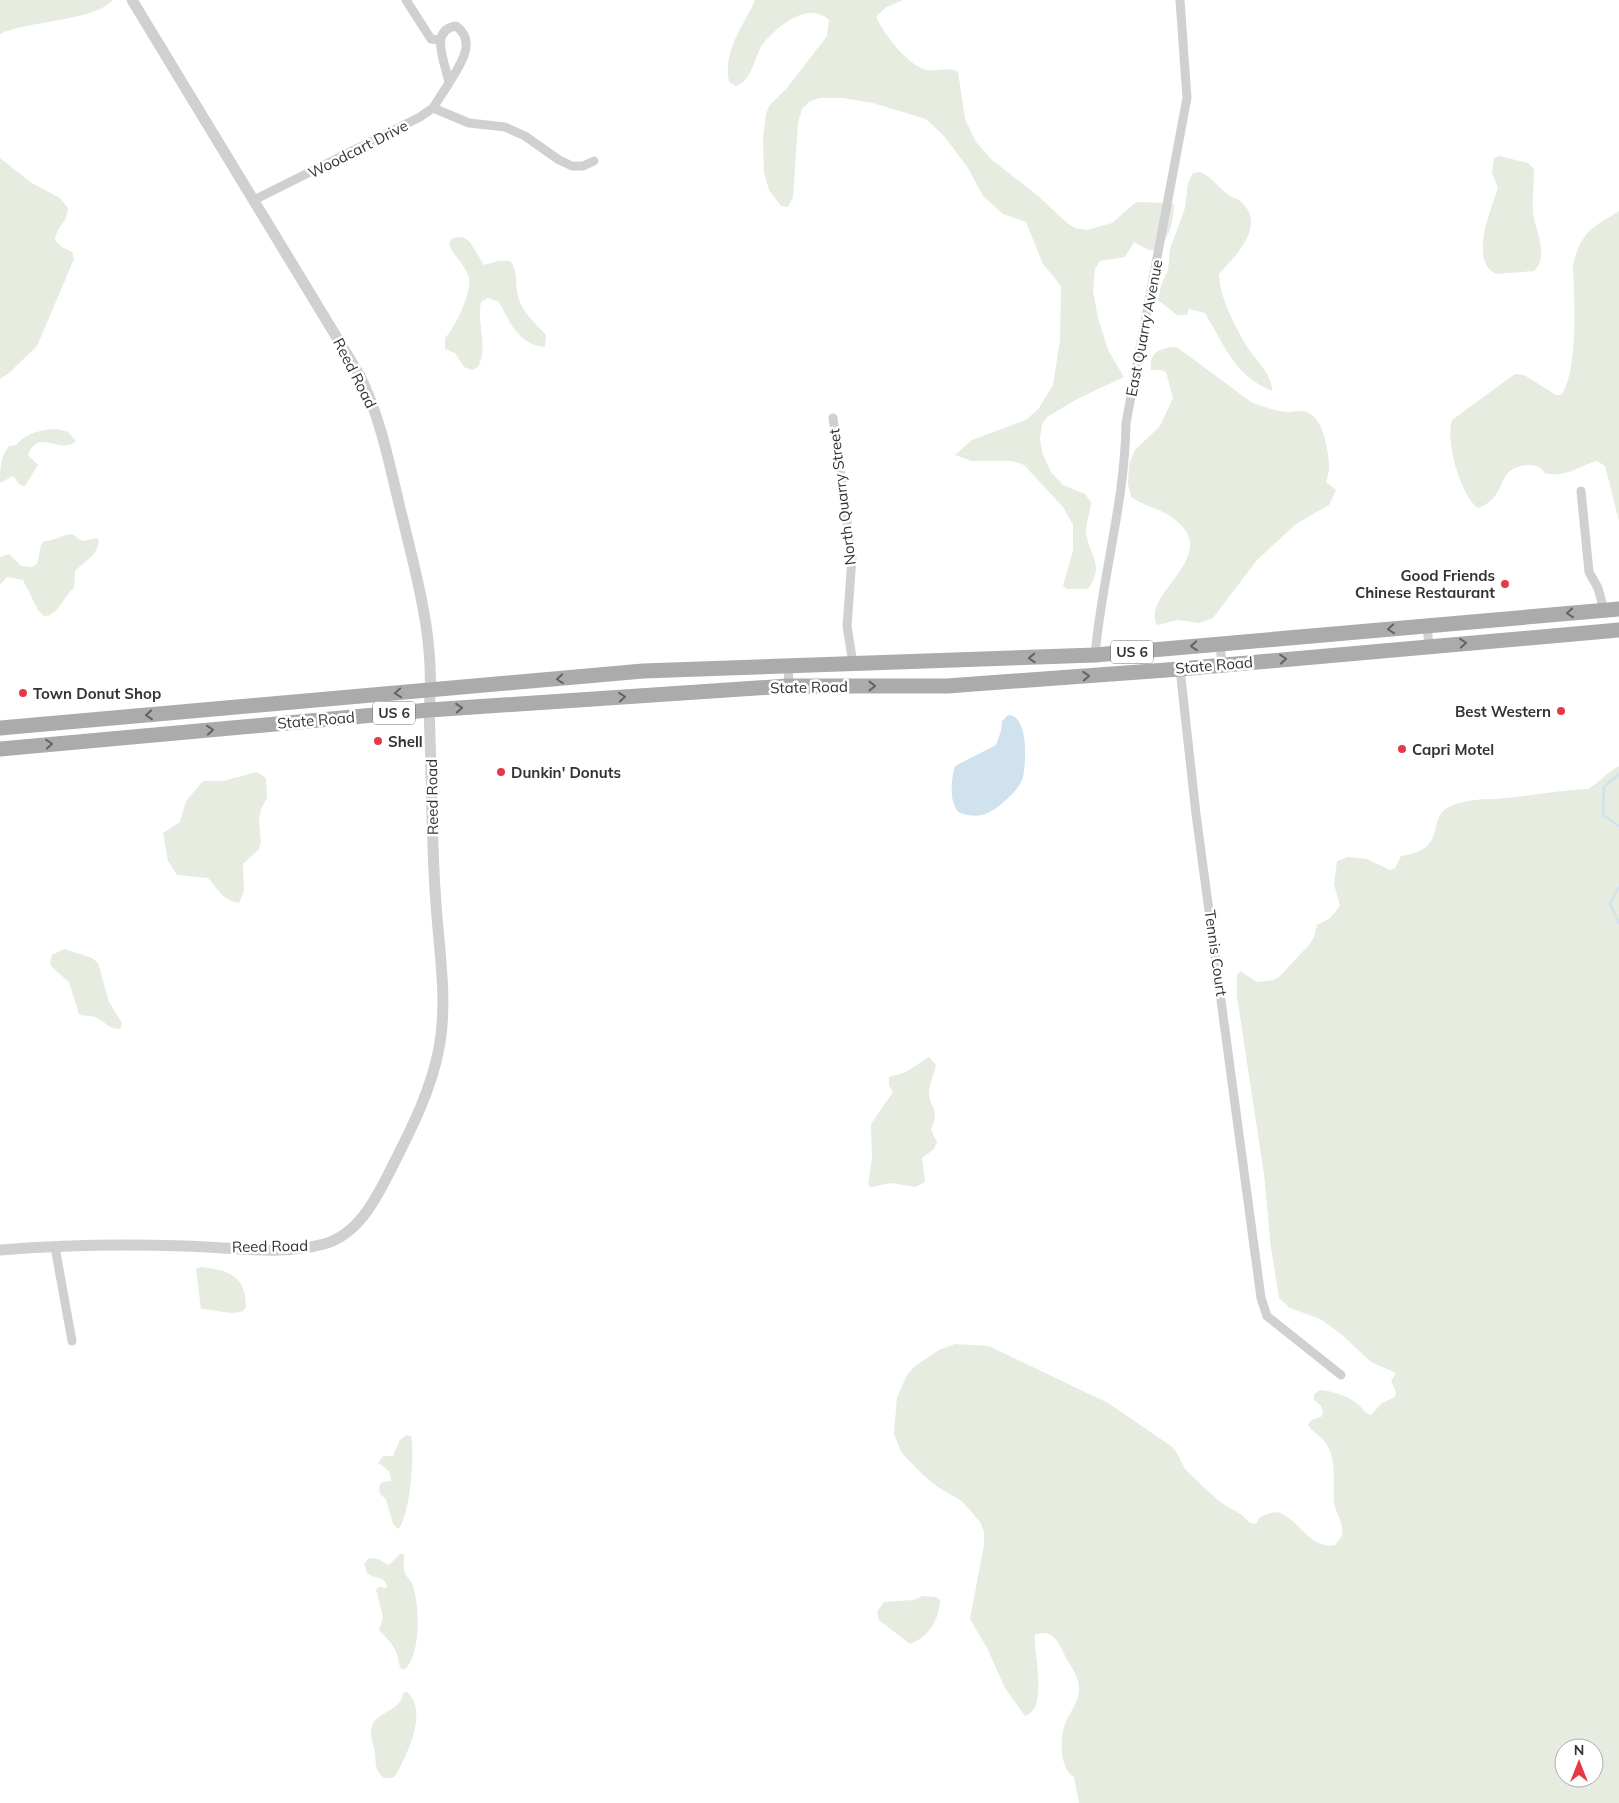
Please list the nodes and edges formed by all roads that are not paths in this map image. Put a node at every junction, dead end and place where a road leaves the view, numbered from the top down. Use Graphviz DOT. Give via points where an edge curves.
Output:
graph roads {
  1 [pos="132,0"];
  2 [pos="406,0"];
  3 [pos="1180,0"];
  4 [pos="440,40"];
  5 [pos="449,83"];
  6 [pos="433,108"];
  7 [pos="594,162"];
  8 [pos="254,200"];
  9 [pos="833,418"];
  10 [pos="1581,491"];
  11 [pos="1612,610"];
  12 [pos="1427,626"];
  13 [pos="1619,630"];
  14 [pos="1220,644"];
  15 [pos="1429,646"];
  16 [pos="1095,655"];
  17 [pos="853,664"];
  18 [pos="1222,664"];
  19 [pos="789,666"];
  20 [pos="1180,669"];
  21 [pos="788,686"];
  22 [pos="431,690"];
  23 [pos="429,710"];
  24 [pos="0,728"];
  25 [pos="0,749"];
  26 [pos="55,1247"];
  27 [pos="0,1250"];
  28 [pos="72,1341"];
  29 [pos="1341,1375"];
  1 -- 8 [label="street, Reed Road"];
  2 -- 4 [label="street" via="432,39"];
  3 -- 16 [label="street, East Quarry Avenue" via="1187,98 1126,423 1126,462"];
  4 -- 5 [label="street"];
  4 -- 5 [label="street, Woodcart Drive" via="442,33 456,26 463,31 467,42 463,58"];
  5 -- 6 [label="street, Woodcart Drive"];
  6 -- 7 [label="street" via="469,123 505,127 572,166"];
  6 -- 8 [label="street, Woodcart Drive"];
  8 -- 22 [label="street, Reed Road" via="370,395 421,594"];
  9 -- 17 [label="street, North Quarry Street" via="852,558 847,626"];
  10 -- 11 [label="street" via="1589,572"];
  11 -- 12 [label="main road, State Road / US 6, one-way"];
  12 -- 14 [label="main road, State Road / US 6, one-way"];
  12 -- 15 [label="street"];
  15 -- 13 [label="main road, State Road / US 6, one-way"];
  14 -- 16 [label="main road, State Road / US 6, one-way"];
  14 -- 18 [label="street"];
  18 -- 15 [label="main road, State Road / US 6, one-way"];
  16 -- 17 [label="main road, State Road / US 6, one-way"];
  17 -- 19 [label="main road, State Road / US 6"];
  18 -- 20 [label="main road, State Road / US 6"];
  19 -- 21 [label="street"];
  19 -- 22 [label="main road, State Road / US 6, one-way" via="643,671"];
  21 -- 20 [label="main road, State Road / US 6, one-way" via="947,686"];
  20 -- 29 [label="street, Tennis Court" via="1261,1298 1267,1316"];
  23 -- 21 [label="main road, State Road / US 6, one-way"];
  22 -- 23 [label="street, Reed Road"];
  22 -- 24 [label="main road, State Road / US 6, one-way"];
  25 -- 23 [label="main road, State Road / US 6, one-way"];
  23 -- 26 [label="street, Reed Road" via="442,994 440,1047 431,1080 405,1140 381,1189 364,1214 356,1225 334,1240 299,1248"];
  26 -- 27 [label="street, Reed Road"];
  26 -- 28 [label="street"];
}
